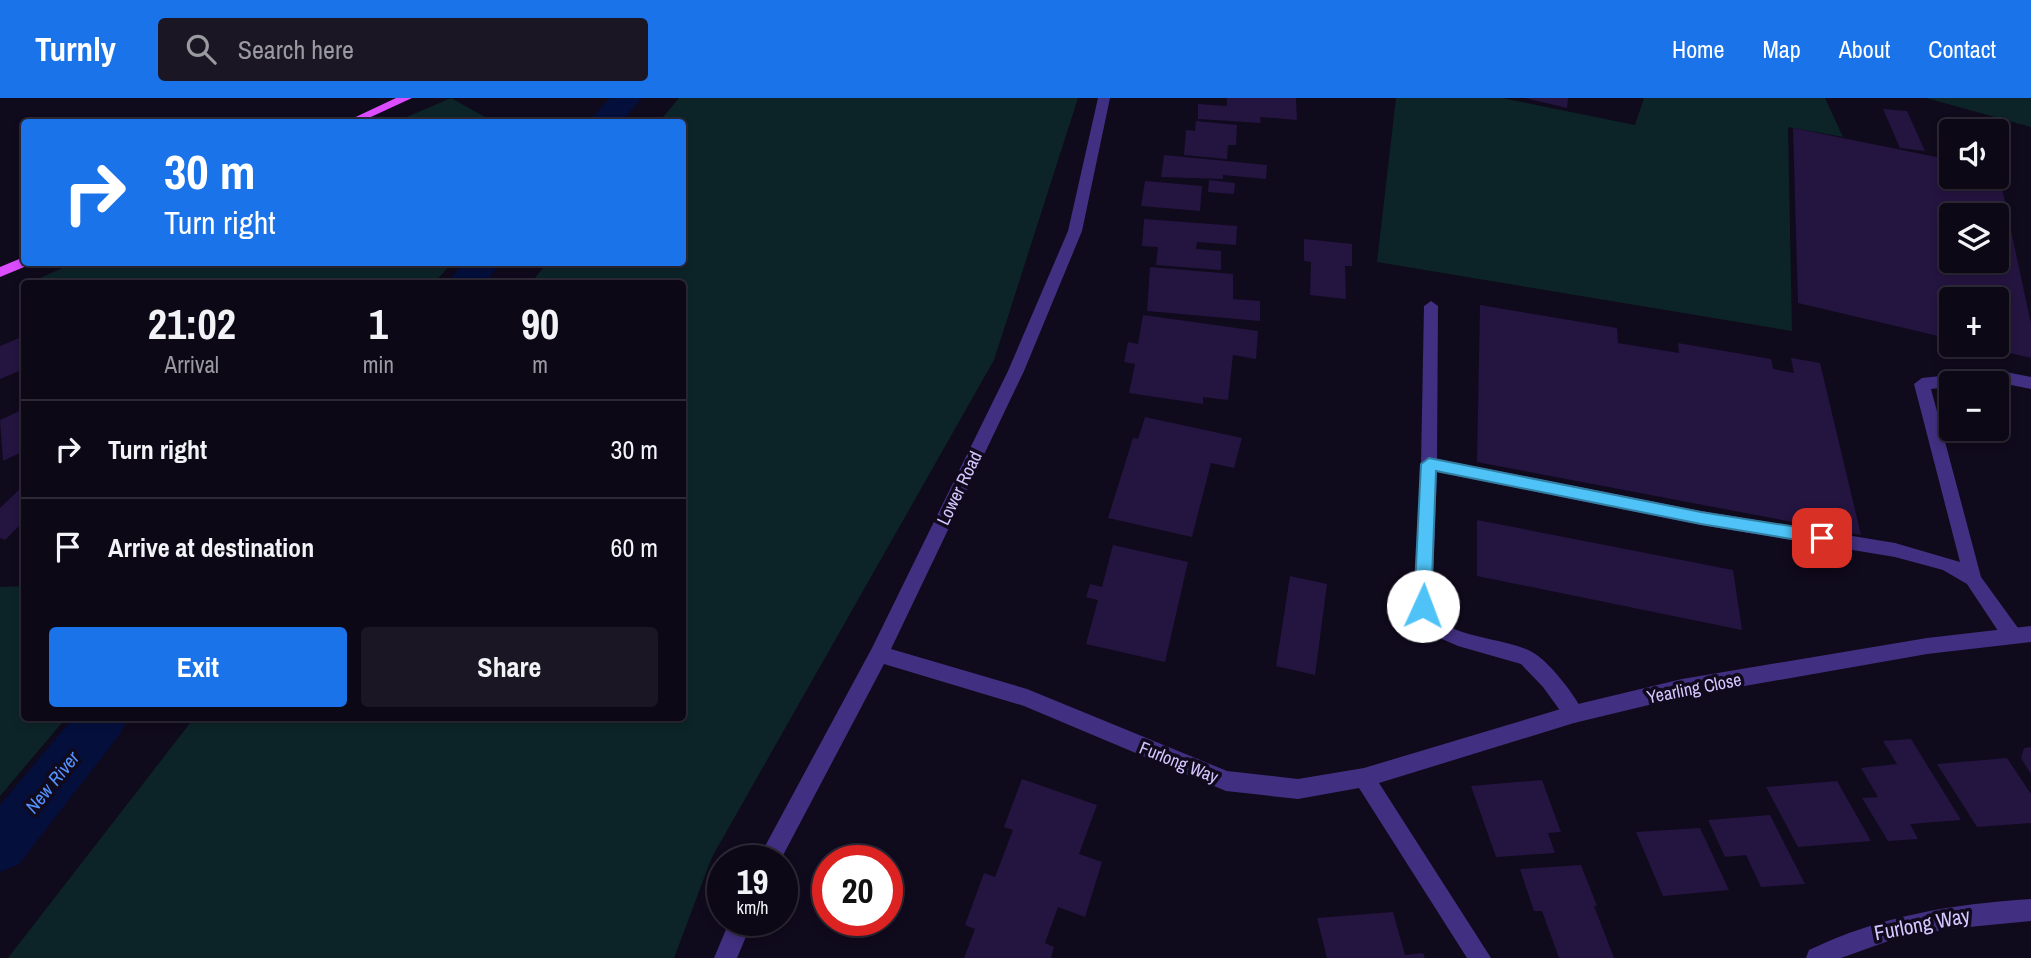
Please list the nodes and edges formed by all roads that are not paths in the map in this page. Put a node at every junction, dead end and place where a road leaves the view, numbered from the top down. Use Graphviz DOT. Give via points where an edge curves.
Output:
graph roads {
  1 [pos="406,98"];
  2 [pos="1104,98"];
  3 [pos="358,119"];
  4 [pos="21,263"];
  5 [pos="0,272"];
  6 [pos="1431,306"];
  7 [pos="2031,383"];
  8 [pos="1429,464"];
  9 [pos="1973,579"];
  10 [pos="2021,634"];
  11 [pos="879,654"];
  12 [pos="1574,714"];
  13 [pos="1364,778"];
  14 [pos="777,845"];
  15 [pos="2031,910"];
  16 [pos="734,936"];
  17 [pos="725,958"];
  18 [pos="1480,958"];
  19 [pos="1817,958"];
  1 -- 3 [label="main road"];
  2 -- 11 [label="street, Lower Road" via="1075,231 1016,370"];
  4 -- 5 [label="main road"];
  6 -- 8 [label="street"];
  7 -- 9 [label="street" via="1996,376 1922,384"];
  8 -- 9 [label="street" via="1701,518 1895,550 1948,565"];
  8 -- 12 [label="street" via="1423,606 1433,626 1458,638 1527,657"];
  9 -- 10 [label="street"];
  10 -- 12 [label="street, Yearling Close" via="1682,688"];
  11 -- 13 [label="street, Furlong Way" via="1027,698 1226,781 1298,789"];
  11 -- 14 [label="street, Lower Road"];
  12 -- 13 [label="street, Yearling Close"];
  13 -- 18 [label="street"];
  15 -- 19 [label="street, Furlong Way" via="1919,922 1852,939"];
  16 -- 17 [label="street"];
}
